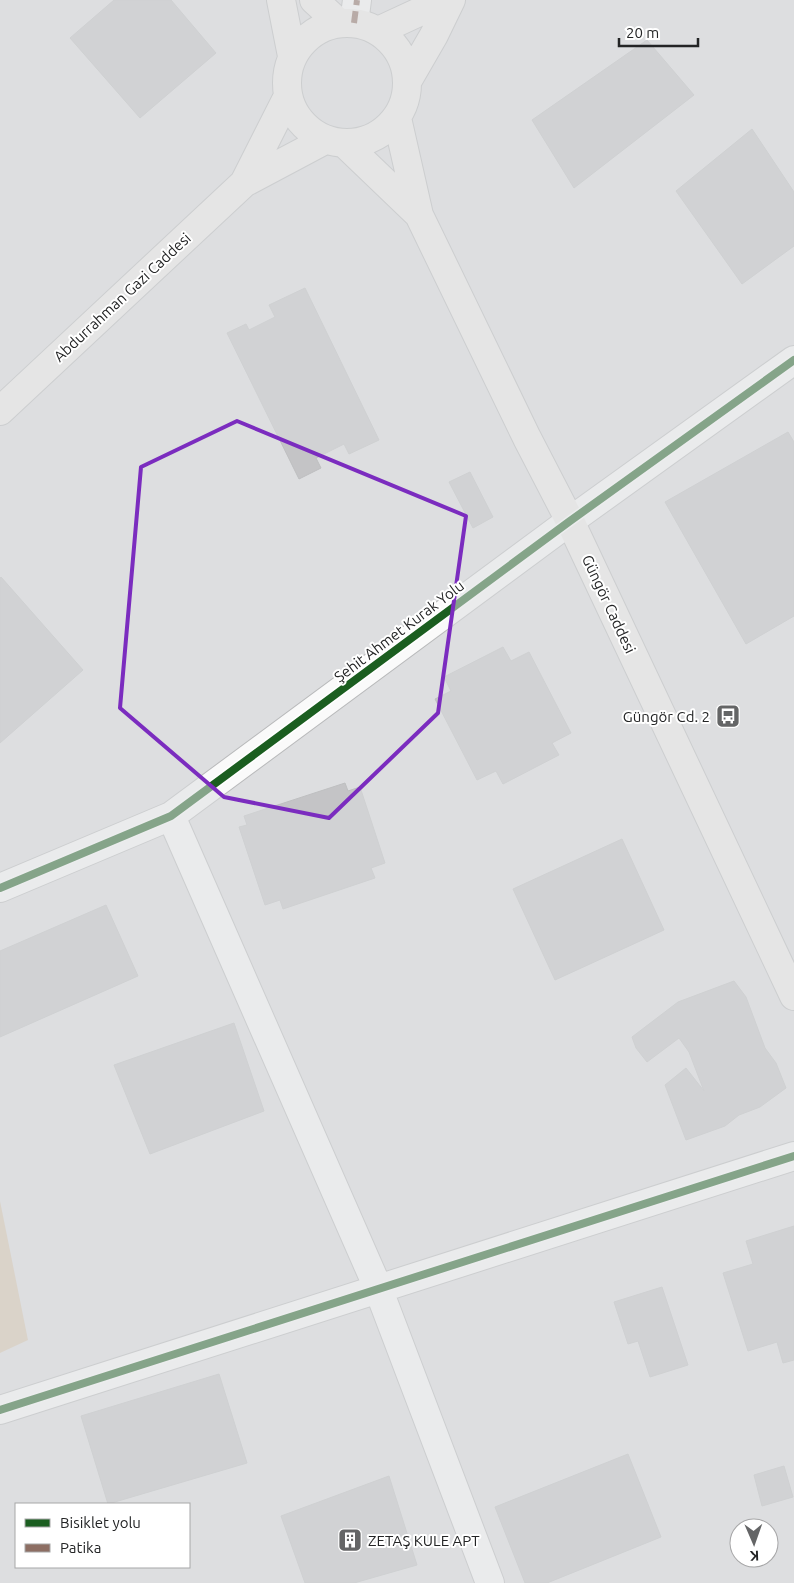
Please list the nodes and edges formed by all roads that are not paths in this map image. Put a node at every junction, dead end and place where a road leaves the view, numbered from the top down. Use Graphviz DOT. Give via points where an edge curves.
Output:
graph roads {
  1 [pos="282,0"];
  2 [pos="314,0"];
  3 [pos="446,0"];
  4 [pos="452,0"];
  5 [pos="357,19"];
  6 [pos="292,56"];
  7 [pos="408,80"];
  8 [pos="288,96"];
  9 [pos="397,118"];
  10 [pos="335,142"];
  11 [pos="244,183"];
  12 [pos="419,214"];
  13 [pos="794,360"];
  14 [pos="0,411"];
  15 [pos="570,521"];
  16 [pos="171,816"];
  17 [pos="0,888"];
  18 [pos="794,996"];
  19 [pos="794,1156"];
  20 [pos="378,1288"];
  21 [pos="0,1410"];
  22 [pos="490,1583"];
  1 -- 6 [label="main road"];
  2 -- 5 [label="main road"];
  3 -- 5 [label="main road"];
  4 -- 7 [label="main road"];
  5 -- 6 [label="main road" via="320,28 304,40"];
  5 -- 7 [label="main road" via="394,43 404,61"];
  6 -- 8 [label="main road" via="287,75"];
  7 -- 9 [label="main road" via="406,100"];
  8 -- 10 [label="main road" via="295,114 308,129"];
  8 -- 11 [label="main road, Abdurrahman Gazi Caddesi"];
  9 -- 10 [label="main road" via="383,132 365,141"];
  9 -- 12 [label="main road, Güngör Caddesi"];
  10 -- 11 [label="main road, Abdurrahman Gazi Caddesi"];
  10 -- 12 [label="main road, Güngör Caddesi"];
  11 -- 14 [label="main road, Abdurrahman Gazi Caddesi"];
  12 -- 15 [label="main road, Güngör Caddesi"];
  13 -- 15 [label="street, Şehit Ahmet Kurak Yolu"];
  15 -- 16 [label="street, Şehit Ahmet Kurak Yolu"];
  15 -- 18 [label="main road, Güngör Caddesi"];
  16 -- 17 [label="street, Şehit Ahmet Kurak Yolu"];
  16 -- 20 [label="street"];
  19 -- 20 [label="street"];
  20 -- 21 [label="street"];
  20 -- 22 [label="street"];
}
